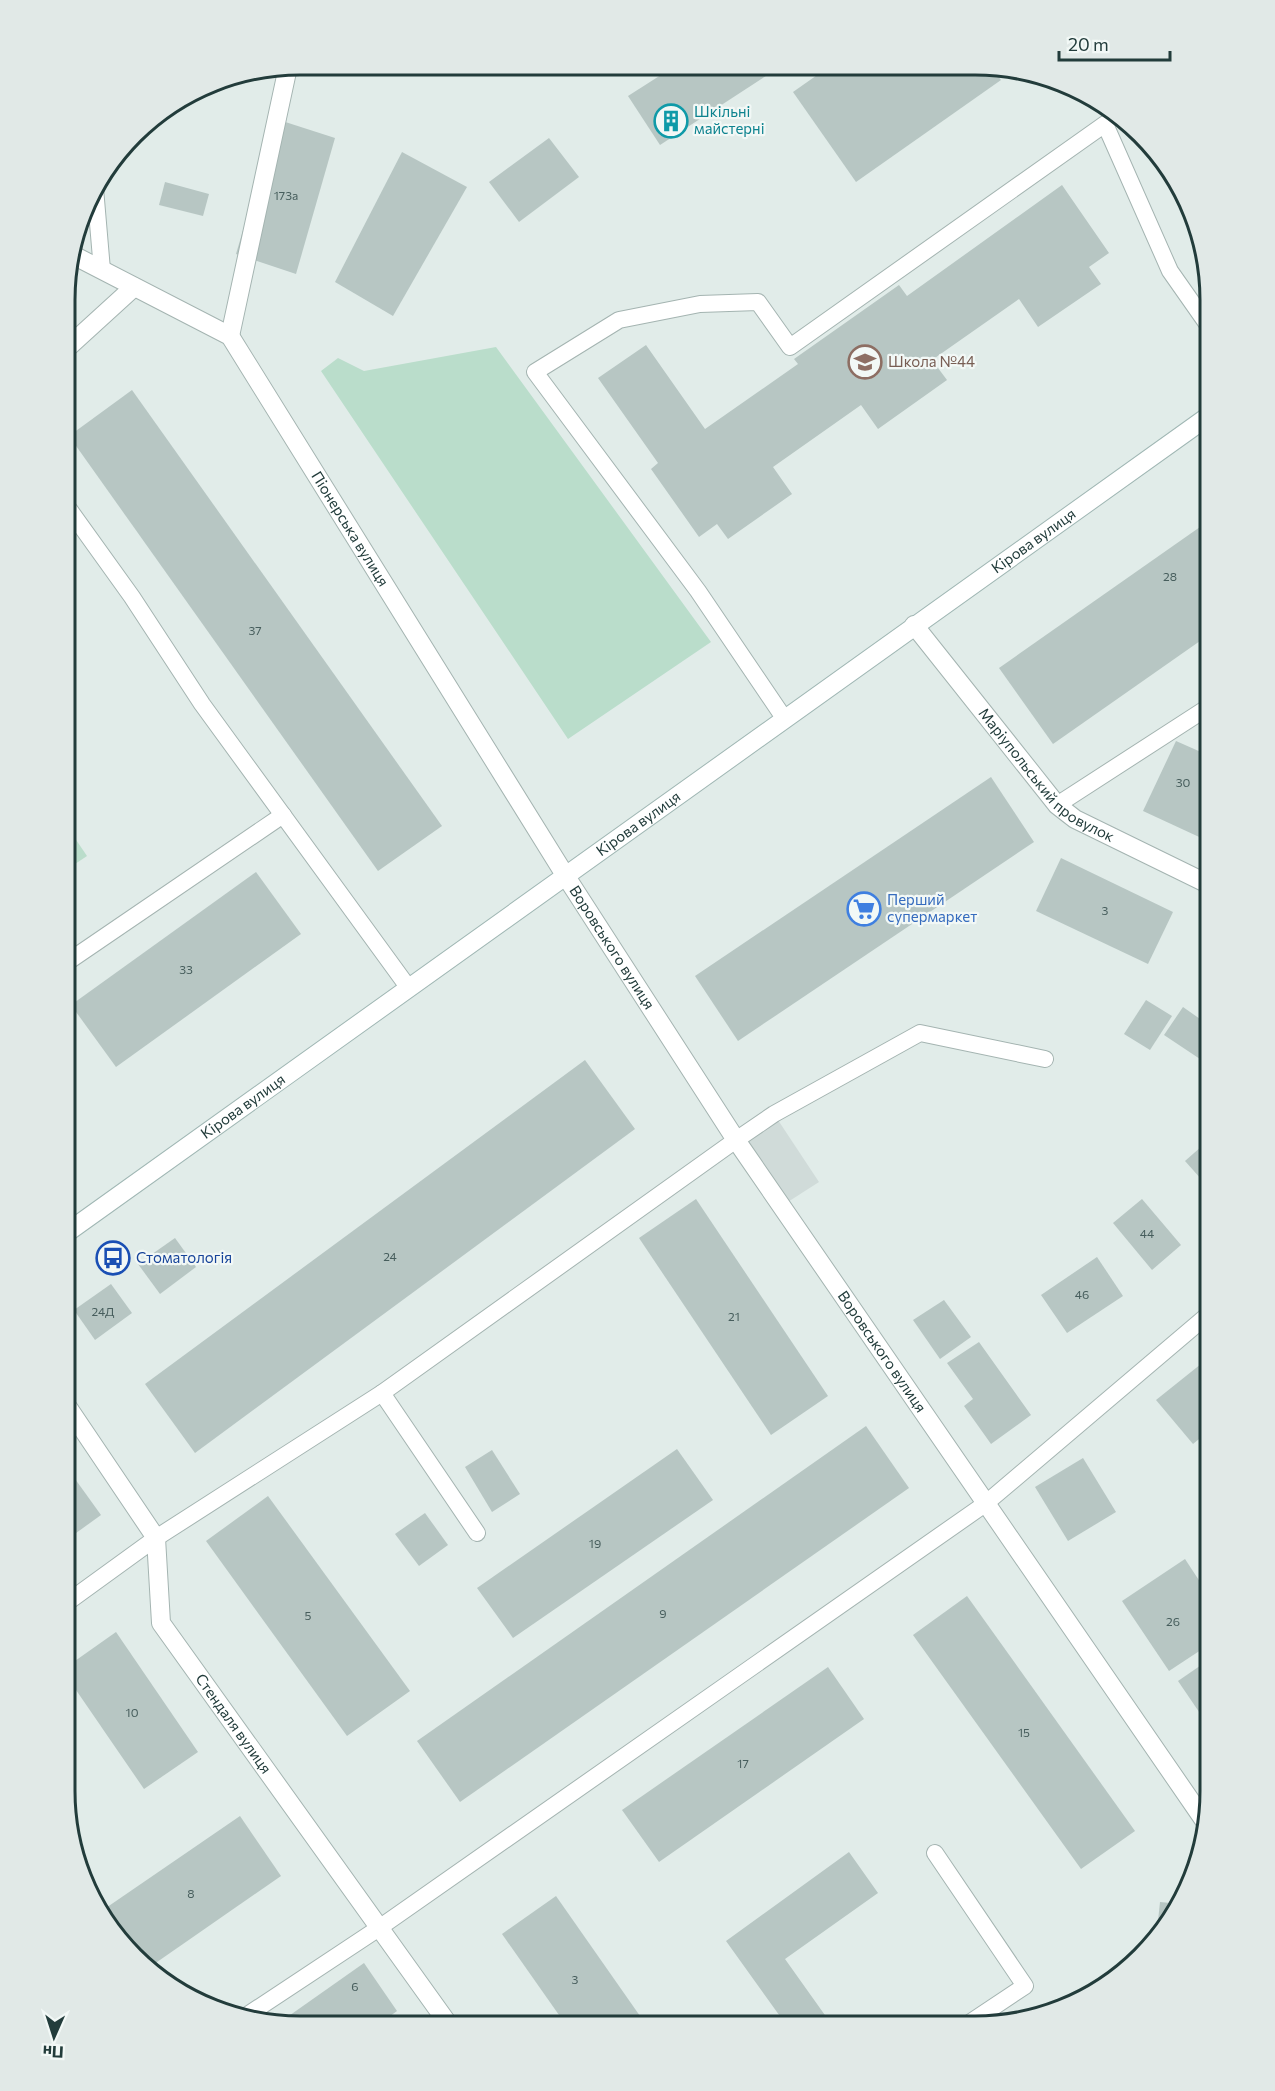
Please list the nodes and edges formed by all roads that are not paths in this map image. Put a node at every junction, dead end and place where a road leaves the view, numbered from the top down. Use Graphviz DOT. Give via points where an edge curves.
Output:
graph roads {
  1 [pos="286,75"];
  2 [pos="96,204"];
  3 [pos="79,258"];
  4 [pos="102,270"];
  5 [pos="134,287"];
  6 [pos="1200,314"];
  7 [pos="231,336"];
  8 [pos="75,341"];
  9 [pos="1200,422"];
  10 [pos="75,518"];
  11 [pos="914,625"];
  12 [pos="1200,713"];
  13 [pos="784,718"];
  14 [pos="1057,806"];
  15 [pos="283,815"];
  16 [pos="565,875"];
  17 [pos="1200,880"];
  18 [pos="75,957"];
  19 [pos="408,987"];
  20 [pos="1045,1059"];
  21 [pos="736,1140"];
  22 [pos="75,1227"];
  23 [pos="1200,1321"];
  24 [pos="382,1393"];
  25 [pos="75,1418"];
  26 [pos="985,1504"];
  27 [pos="477,1533"];
  28 [pos="156,1538"];
  29 [pos="75,1597"];
  30 [pos="1199,1813"];
  31 [pos="935,1853"];
  32 [pos="379,1928"];
  33 [pos="253,2011"];
  34 [pos="443,2016"];
  35 [pos="979,2016"];
  1 -- 7 [label="street"];
  2 -- 4 [label="lane"];
  3 -- 4 [label="street"];
  4 -- 5 [label="street"];
  5 -- 7 [label="street"];
  5 -- 8 [label="street"];
  6 -- 13 [label="lane" via="1170,271 1105,124 790,347 758,302 700,304 619,320 535,372 698,591"];
  7 -- 16 [label="street, Піонерська вулиця"];
  9 -- 11 [label="street, Кірова вулиця"];
  10 -- 15 [label="lane"];
  11 -- 13 [label="street, Кірова вулиця"];
  11 -- 14 [label="street, Маріупольський провулок"];
  12 -- 14 [label="lane"];
  13 -- 16 [label="street, Кірова вулиця"];
  14 -- 17 [label="street, Маріупольський провулок" via="1075,819"];
  15 -- 18 [label="lane"];
  15 -- 19 [label="lane"];
  16 -- 19 [label="street, Кірова вулиця"];
  16 -- 21 [label="street, Воровського вулиця"];
  19 -- 22 [label="street, Кірова вулиця"];
  20 -- 21 [label="lane" via="920,1034 774,1114"];
  21 -- 24 [label="lane"];
  21 -- 26 [label="street, Воровського вулиця"];
  23 -- 26 [label="lane"];
  24 -- 27 [label="lane"];
  24 -- 28 [label="lane"];
  25 -- 28 [label="street"];
  26 -- 30 [label="street, Воровського вулиця"];
  26 -- 32 [label="lane"];
  28 -- 29 [label="lane"];
  28 -- 32 [label="street, Стендаля вулиця" via="161,1623"];
  31 -- 35 [label="lane" via="1025,1986"];
  32 -- 33 [label="lane"];
  32 -- 34 [label="street, Стендаля вулиця"];
}
